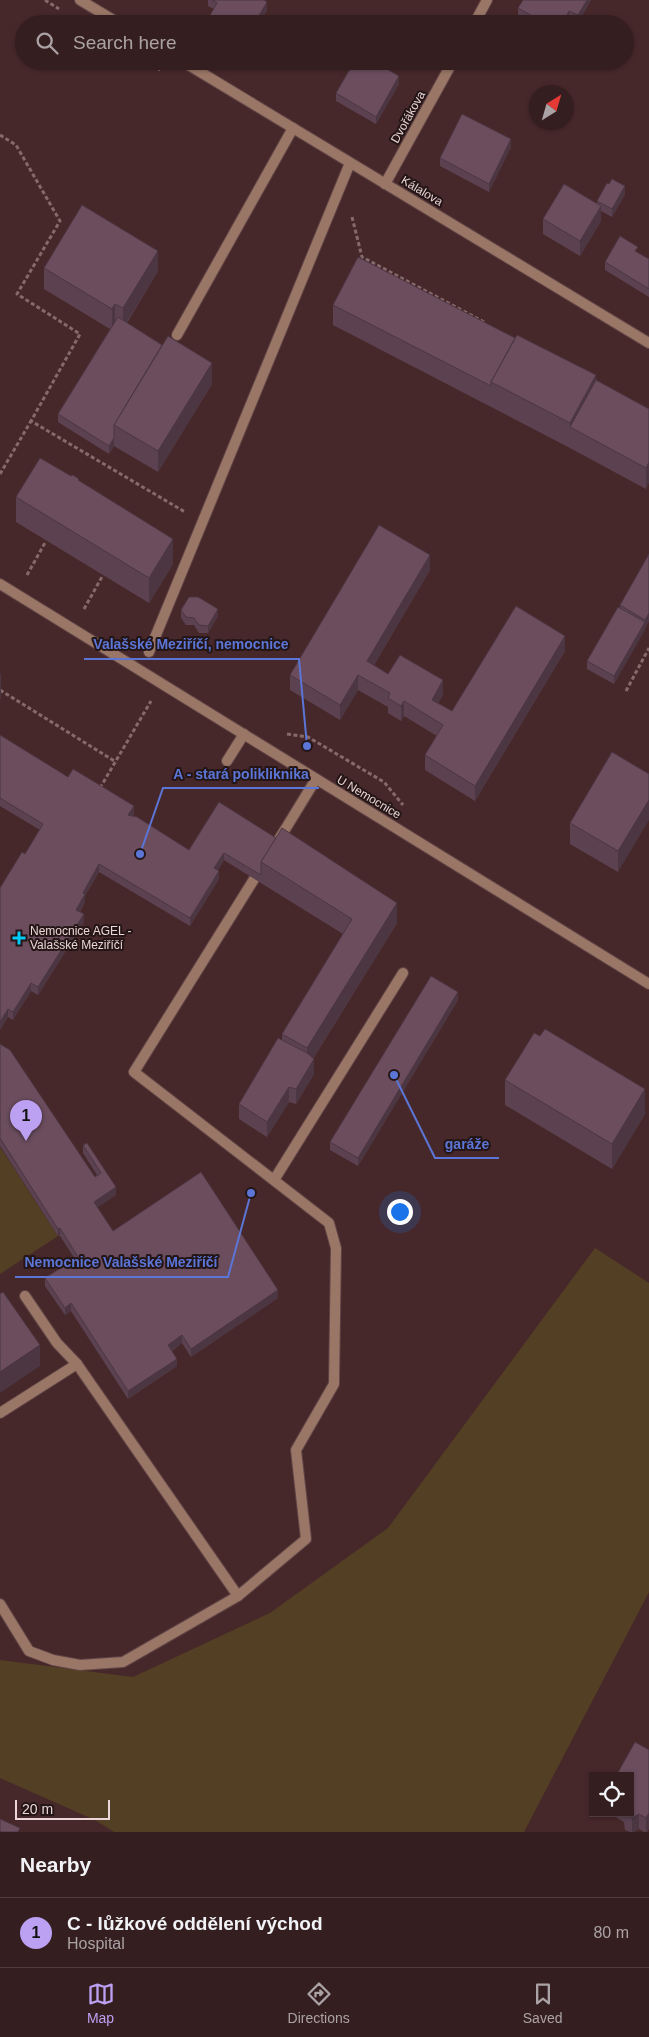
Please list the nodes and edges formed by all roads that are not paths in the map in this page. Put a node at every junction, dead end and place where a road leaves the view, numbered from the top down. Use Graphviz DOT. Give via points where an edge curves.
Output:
graph roads {
  1 [pos="80,0"];
  2 [pos="487,0"];
  3 [pos="105,15"];
  4 [pos="479,15"];
  5 [pos="197,70"];
  6 [pos="448,70"];
  7 [pos="293,128"];
  8 [pos="350,163"];
  9 [pos="385,184"];
  10 [pos="177,335"];
  11 [pos="649,343"];
  12 [pos="0,584"];
  13 [pos="149,652"];
  14 [pos="244,734"];
  15 [pos="227,761"];
  16 [pos="316,779"];
  17 [pos="403,973"];
  18 [pos="649,984"];
  19 [pos="274,1180"];
  20 [pos="25,1296"];
  21 [pos="77,1364"];
  22 [pos="0,1413"];
  23 [pos="238,1596"];
  24 [pos="0,1604"];
  1 -- 3 [label="street"];
  2 -- 4 [label="street"];
  5 -- 7 [label="street, Kálalova"];
  6 -- 9 [label="street, Dvořákova"];
  7 -- 8 [label="street, Kálalova"];
  7 -- 10 [label="street"];
  8 -- 9 [label="street, Kálalova"];
  8 -- 13 [label="street"];
  9 -- 11 [label="street, Kálalova"];
  12 -- 14 [label="street, U Nemocnice"];
  14 -- 15 [label="street"];
  14 -- 16 [label="street, U Nemocnice"];
  16 -- 18 [label="street, U Nemocnice"];
  16 -- 19 [label="street" via="134,1072"];
  17 -- 19 [label="street"];
  19 -- 23 [label="street" via="329,1223 336,1248 334,1384 296,1450 306,1539"];
  20 -- 21 [label="street" via="57,1343"];
  21 -- 22 [label="street"];
  21 -- 23 [label="street"];
  23 -- 24 [label="street" via="123,1662 80,1665 29,1651"];
}
